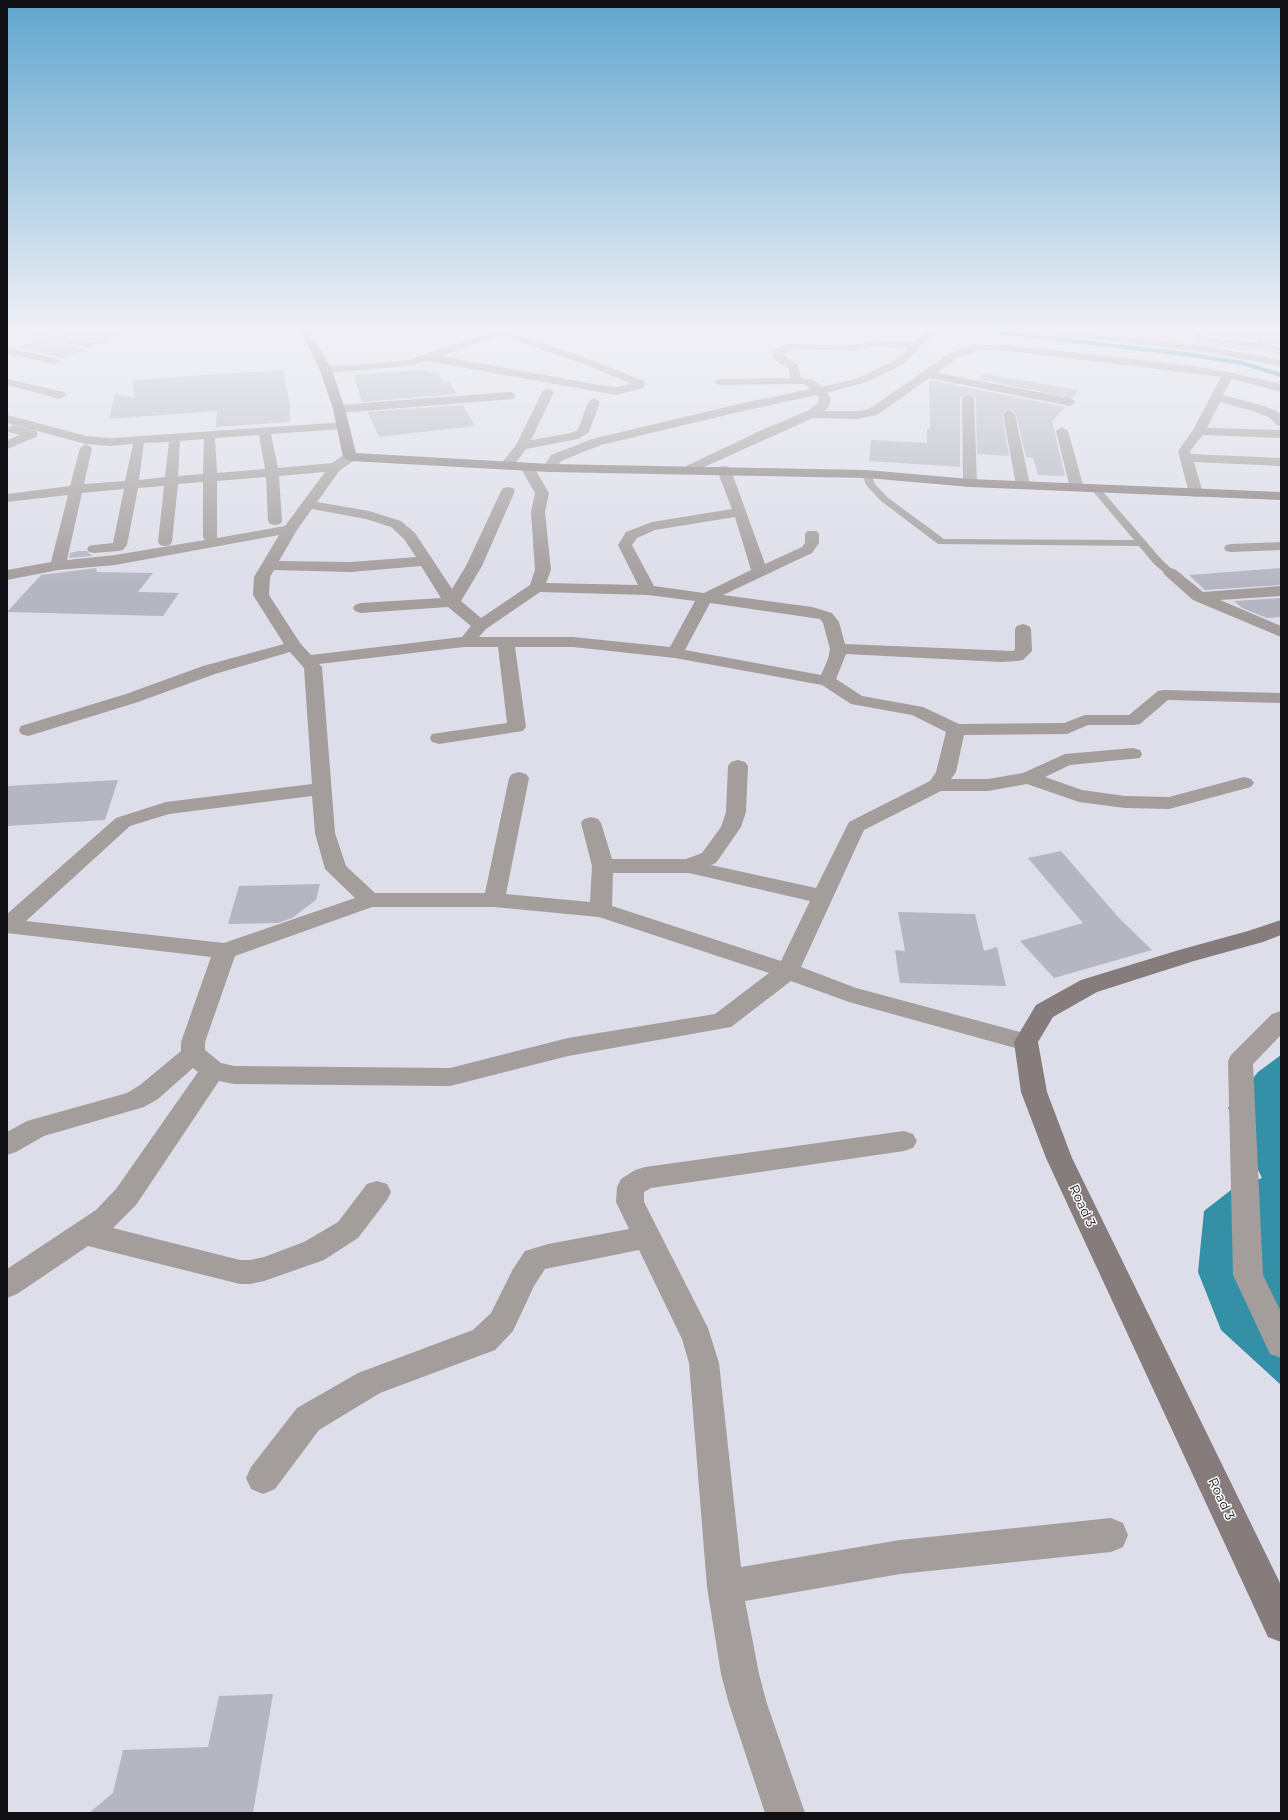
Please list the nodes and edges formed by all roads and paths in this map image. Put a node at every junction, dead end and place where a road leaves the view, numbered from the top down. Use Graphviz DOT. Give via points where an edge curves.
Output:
graph roads {
  1 [pos="340,416"];
  2 [pos="536,416"];
  3 [pos="589,416"];
  4 [pos="706,416"];
  5 [pos="806,416"];
  6 [pos="968,416"];
  7 [pos="1009,416"];
  8 [pos="1207,416"];
  9 [pos="7,419"];
  10 [pos="342,425"];
  11 [pos="7,427"];
  12 [pos="1062,431"];
  13 [pos="1199,431"];
  14 [pos="265,434"];
  15 [pos="1281,434"];
  16 [pos="210,440"];
  17 [pos="175,442"];
  18 [pos="7,445"];
  19 [pos="139,445"];
  20 [pos="522,446"];
  21 [pos="86,448"];
  22 [pos="350,457"];
  23 [pos="1186,458"];
  24 [pos="1281,462"];
  25 [pos="507,465"];
  26 [pos="335,467"];
  27 [pos="526,467"];
  28 [pos="550,468"];
  29 [pos="691,469"];
  30 [pos="724,470"];
  31 [pos="272,472"];
  32 [pos="867,474"];
  33 [pos="210,477"];
  34 [pos="170,480"];
  35 [pos="970,483"];
  36 [pos="131,484"];
  37 [pos="1023,485"];
  38 [pos="1077,488"];
  39 [pos="1095,488"];
  40 [pos="76,489"];
  41 [pos="508,492"];
  42 [pos="1196,493"];
  43 [pos="1281,496"];
  44 [pos="7,498"];
  45 [pos="307,504"];
  46 [pos="740,512"];
  47 [pos="274,521"];
  48 [pos="290,529"];
  49 [pos="812,534"];
  50 [pos="210,537"];
  51 [pos="164,542"];
  52 [pos="1142,544"];
  53 [pos="1281,546"];
  54 [pos="1230,548"];
  55 [pos="60,558"];
  56 [pos="426,561"];
  57 [pos="269,565"];
  58 [pos="760,573"];
  59 [pos="1171,573"];
  60 [pos="7,575"];
  61 [pos="537,587"];
  62 [pos="648,590"];
  63 [pos="1281,591"];
  64 [pos="1199,597"];
  65 [pos="705,598"];
  66 [pos="452,602"];
  67 [pos="361,608"];
  68 [pos="480,626"];
  69 [pos="1023,629"];
  70 [pos="1281,632"];
  71 [pos="464,642"];
  72 [pos="506,642"];
  73 [pos="294,646"];
  74 [pos="838,649"];
  75 [pos="675,653"];
  76 [pos="308,660"];
  77 [pos="827,681"];
  78 [pos="1281,698"];
  79 [pos="28,730"];
  80 [pos="956,730"];
  81 [pos="440,738"];
  82 [pos="1133,754"];
  83 [pos="738,766"];
  84 [pos="519,778"];
  85 [pos="1028,778"];
  86 [pos="1244,783"];
  87 [pos="937,785"];
  88 [pos="322,789"];
  89 [pos="591,822"];
  90 [pos="603,866"];
  91 [pos="689,866"];
  92 [pos="823,897"];
  93 [pos="370,900"];
  94 [pos="494,900"];
  95 [pos="601,910"];
  96 [pos="7,926"];
  97 [pos="1281,927"];
  98 [pos="225,951"];
  99 [pos="788,972"];
  100 [pos="1281,1020"];
  101 [pos="1026,1042"];
  102 [pos="203,1062"];
  103 [pos="904,1141"];
  104 [pos="7,1145"];
  105 [pos="377,1192"];
  106 [pos="84,1233"];
  107 [pos="647,1237"];
  108 [pos="7,1285"];
  109 [pos="1281,1344"];
  110 [pos="262,1478"];
  111 [pos="1112,1535"];
  112 [pos="725,1587"];
  113 [pos="1281,1624"];
  114 [pos="785,1813"];
  1 -- 10 [label="street"];
  2 -- 20 [label="street"];
  3 -- 20 [label="street" via="583,432"];
  4 -- 28 [label="street" via="597,442 556,458"];
  5 -- 29 [label="street"];
  6 -- 35 [label="street"];
  7 -- 37 [label="street"];
  8 -- 13 [label="street"];
  9 -- 10 [label="street" via="86,440 111,442"];
  10 -- 22 [label="street"];
  11 -- 18 [label="street" via="32,434"];
  12 -- 38 [label="street"];
  13 -- 15 [label="street"];
  13 -- 23 [label="street" via="1184,451"];
  14 -- 31 [label="street"];
  16 -- 33 [label="street"];
  17 -- 34 [label="street"];
  19 -- 36 [label="street"];
  20 -- 25 [label="street"];
  21 -- 40 [label="street"];
  22 -- 25 [label="street"];
  22 -- 26 [label="street"];
  23 -- 24 [label="street"];
  23 -- 42 [label="street"];
  25 -- 27 [label="street"];
  26 -- 31 [label="street"];
  26 -- 45 [label="street"];
  27 -- 28 [label="street"];
  27 -- 61 [label="street" via="542,493 538,512 543,570"];
  28 -- 29 [label="street"];
  29 -- 30 [label="street"];
  30 -- 32 [label="street"];
  30 -- 46 [label="street"];
  31 -- 33 [label="street"];
  31 -- 47 [label="street"];
  32 -- 35 [label="street"];
  32 -- 52 [label="lane" via="871,485 884,499 942,542"];
  33 -- 34 [label="street"];
  33 -- 50 [label="street"];
  34 -- 36 [label="street"];
  34 -- 51 [label="street"];
  35 -- 37 [label="street"];
  36 -- 40 [label="street"];
  36 -- 55 [label="street" via="120,545"];
  37 -- 38 [label="street"];
  38 -- 39 [label="street"];
  39 -- 42 [label="street"];
  39 -- 52 [label="lane"];
  40 -- 44 [label="street"];
  40 -- 55 [label="street"];
  41 -- 66 [label="street" via="474,566"];
  42 -- 43 [label="street"];
  45 -- 48 [label="street"];
  45 -- 56 [label="street" via="370,515 396,524 410,536"];
  46 -- 58 [label="street"];
  46 -- 62 [label="street" via="652,526 632,535 625,545"];
  48 -- 55 [label="street" via="115,560"];
  48 -- 57 [label="street"];
  49 -- 58 [label="street" via="812,543 807,550"];
  52 -- 59 [label="lane"];
  53 -- 54 [label="street"];
  55 -- 60 [label="street"];
  56 -- 57 [label="street" via="351,567"];
  56 -- 66 [label="street"];
  57 -- 73 [label="street" via="262,577 261,595"];
  58 -- 65 [label="street"];
  59 -- 64 [label="street"];
  61 -- 62 [label="street"];
  61 -- 68 [label="street"];
  62 -- 65 [label="street"];
  63 -- 64 [label="street"];
  64 -- 70 [label="street"];
  65 -- 74 [label="street" via="826,616 831,622"];
  65 -- 75 [label="street"];
  66 -- 67 [label="street"];
  66 -- 68 [label="street"];
  68 -- 71 [label="street"];
  69 -- 74 [label="street" via="1024,651 1017,656"];
  71 -- 72 [label="street"];
  71 -- 76 [label="street"];
  72 -- 75 [label="street" via="573,642"];
  72 -- 81 [label="street" via="517,727"];
  73 -- 76 [label="street"];
  73 -- 79 [label="street" via="210,670 132,698"];
  74 -- 77 [label="street" via="837,659"];
  75 -- 77 [label="street"];
  76 -- 88 [label="street" via="313,667"];
  77 -- 80 [label="street" via="856,700 917,711"];
  78 -- 80 [label="street" via="1164,695 1134,720 1085,720 1067,728"];
  80 -- 87 [label="street" via="946,772"];
  82 -- 85 [label="street" via="1065,760"];
  83 -- 91 [label="street" via="736,812 731,827 709,858"];
  84 -- 94 [label="street"];
  85 -- 86 [label="street" via="1079,796 1125,802 1169,803"];
  85 -- 87 [label="street" via="988,785"];
  87 -- 92 [label="street" via="856,826"];
  88 -- 93 [label="street" via="325,833 336,869"];
  88 -- 96 [label="street" via="166,808 122,822"];
  89 -- 90 [label="street"];
  90 -- 91 [label="street"];
  90 -- 95 [label="street"];
  91 -- 92 [label="street"];
  92 -- 99 [label="street"];
  93 -- 94 [label="street"];
  93 -- 98 [label="street"];
  94 -- 95 [label="street"];
  95 -- 99 [label="street"];
  96 -- 98 [label="street"];
  97 -- 101 [label="street" via="1089,986 1044,1011"];
  98 -- 102 [label="street" via="193,1042"];
  99 -- 101 [label="street" via="849,994"];
  99 -- 102 [label="street" via="722,1021 568,1047 450,1077 234,1075"];
  100 -- 109 [label="street" via="1240,1061 1248,1275"];
  101 -- 113 [label="street, Road 3" via="1034,1092 1059,1158"];
  102 -- 104 [label="street" via="135,1100 36,1128"];
  102 -- 106 [label="street" via="126,1197 106,1218"];
  103 -- 107 [label="street" via="645,1178 631,1187 630,1202"];
  105 -- 106 [label="street" via="348,1230 314,1251 250,1272 240,1272"];
  106 -- 108 [label="street"];
  107 -- 110 [label="street" via="535,1260 523,1278 502,1322 484,1340 369,1383 308,1419"];
  107 -- 112 [label="street" via="697,1338 704,1363"];
  111 -- 112 [label="street" via="900,1558"];
  112 -- 114 [label="street" via="740,1674"];
}
